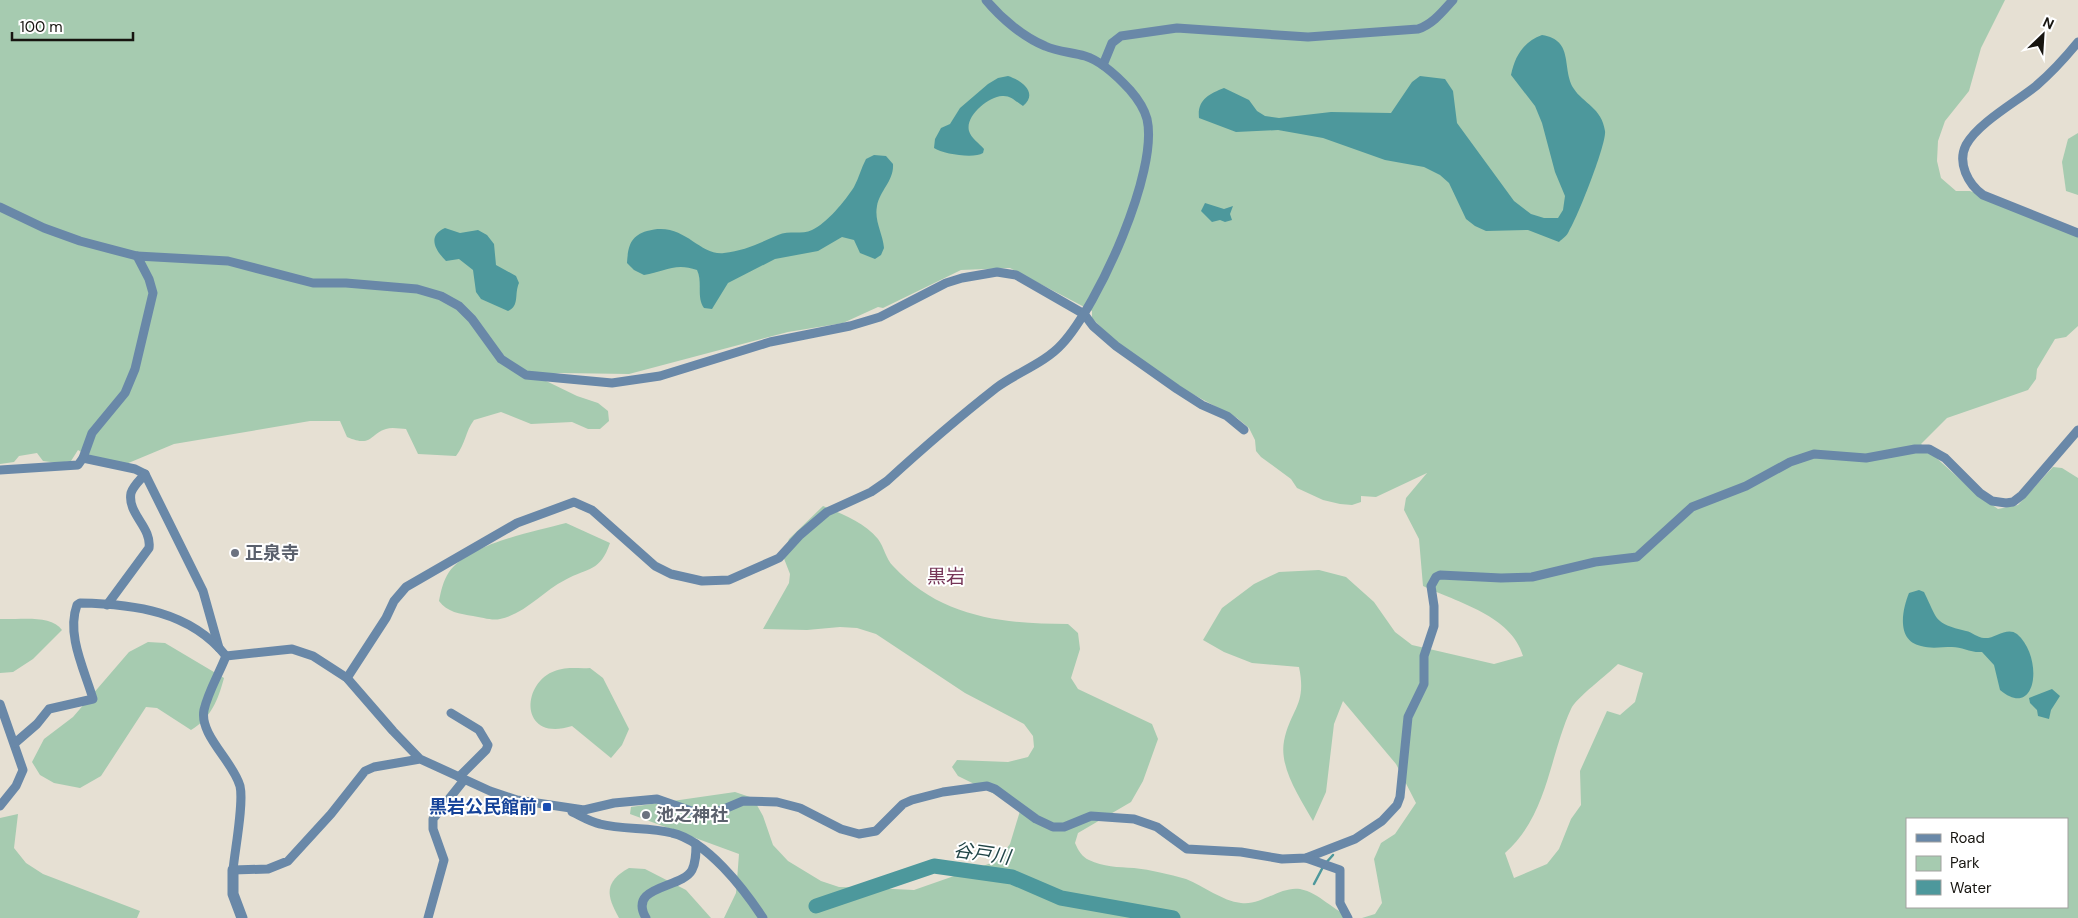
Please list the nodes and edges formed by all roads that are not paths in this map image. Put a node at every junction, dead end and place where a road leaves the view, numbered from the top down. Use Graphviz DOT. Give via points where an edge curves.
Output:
graph roads {
  1 [pos="986,0"];
  2 [pos="1454,0"];
  3 [pos="2078,42"];
  4 [pos="1103,65"];
  5 [pos="0,208"];
  6 [pos="2078,233"];
  7 [pos="137,256"];
  8 [pos="1084,314"];
  9 [pos="1244,430"];
  10 [pos="2078,430"];
  11 [pos="83,458"];
  12 [pos="0,470"];
  13 [pos="145,474"];
  14 [pos="107,605"];
  15 [pos="219,648"];
  16 [pos="226,656"];
  17 [pos="347,678"];
  18 [pos="0,704"];
  19 [pos="451,713"];
  20 [pos="15,743"];
  21 [pos="420,759"];
  22 [pos="462,778"];
  23 [pos="0,806"];
  24 [pos="567,809"];
  25 [pos="696,844"];
  26 [pos="1309,859"];
  27 [pos="233,870"];
  28 [pos="242,918"];
  29 [pos="428,918"];
  30 [pos="646,918"];
  31 [pos="763,918"];
  32 [pos="1348,918"];
  1 -- 4 [label="street" via="1014,27 1043,46 1086,56"];
  2 -- 4 [label="street" via="1428,26 1406,31 1308,37 1186,28 1135,34 1116,39"];
  3 -- 6 [label="street" via="2037,85 1978,131 1966,146 1962,161 1967,178 1983,195"];
  4 -- 8 [label="street" via="1142,106 1148,147 1134,208"];
  5 -- 7 [label="street" via="80,241"];
  7 -- 8 [label="street" via="228,262 313,283 416,289 441,296 459,306 501,359 526,376 612,383 660,376 770,342 850,326 880,317 946,284 980,274 1016,275"];
  7 -- 11 [label="street" via="153,293 135,369 125,393 92,433"];
  8 -- 9 [label="street" via="1116,346"];
  8 -- 17 [label="street" via="1061,345 997,388 872,492 827,512 779,558 729,580 684,579 655,566 592,510 574,502 566,504 517,523 400,592"];
  10 -- 26 [label="street" via="2014,502 2000,503 1986,498 1949,462 1929,449 1866,458 1814,454 1692,507 1637,557 1595,562 1532,577 1436,577 1431,586 1434,626 1424,656 1424,684 1408,717 1397,805 1377,825 1355,839"];
  11 -- 12 [label="street" via="78,465"];
  11 -- 13 [label="street"];
  13 -- 14 [label="street" via="131,497 140,521 148,531 149,548"];
  13 -- 15 [label="street" via="203,591"];
  14 -- 15 [label="street" via="138,607 168,614 189,624"];
  14 -- 20 [label="street" via="80,603 75,608 77,650 93,699 49,709"];
  15 -- 16 [label="street"];
  16 -- 17 [label="street" via="292,649 314,656"];
  16 -- 27 [label="street" via="204,718 206,729 232,767 240,787 241,806"];
  17 -- 21 [label="street"];
  18 -- 20 [label="street"];
  19 -- 22 [label="street" via="479,730 488,745"];
  20 -- 23 [label="street" via="23,770 16,786"];
  21 -- 22 [label="street"];
  21 -- 27 [label="street" via="365,771 300,850 284,864 268,869"];
  22 -- 24 [label="street" via="517,800"];
  22 -- 29 [label="street" via="432,819 444,860"];
  24 -- 25 [label="street" via="599,824 671,833"];
  24 -- 26 [label="street" via="584,810 614,803 657,800 700,814 717,812 743,801 777,802 800,808 841,830 868,833 883,827 903,804 912,800 980,785 995,789 1036,819 1053,827 1064,827 1091,816 1134,819 1156,827 1187,849"];
  25 -- 30 [label="street" via="692,871 678,883 654,889 646,896 642,906"];
  25 -- 31 [label="street" via="744,891"];
  26 -- 32 [label="street" via="1340,870 1340,903"];
  27 -- 28 [label="street" via="233,894"];
}
